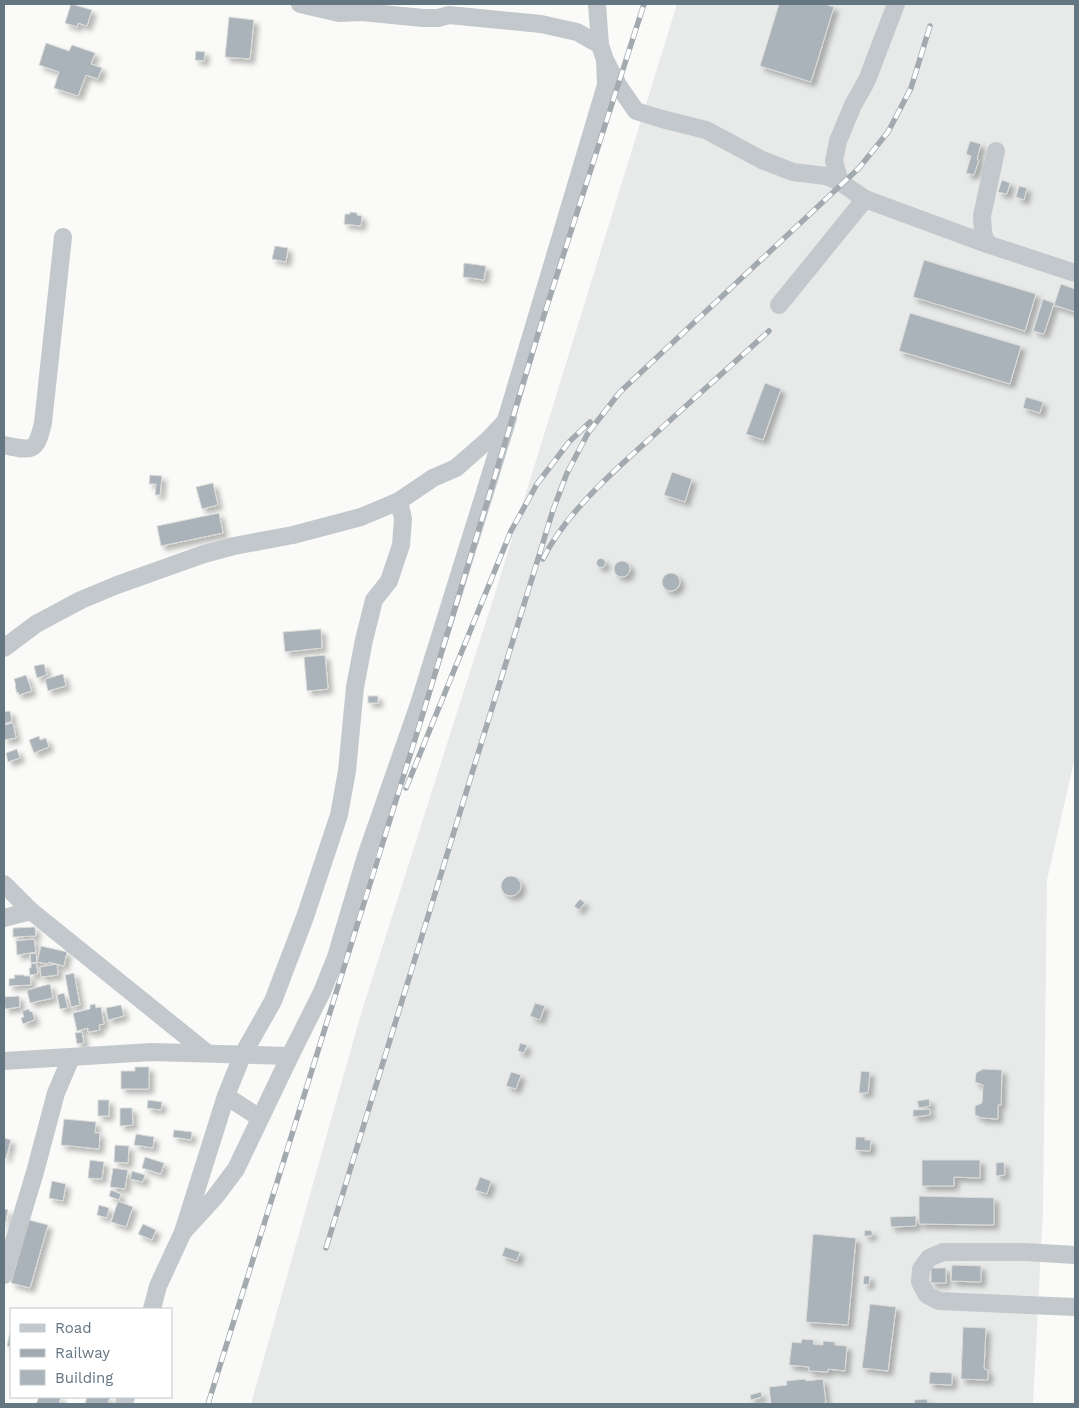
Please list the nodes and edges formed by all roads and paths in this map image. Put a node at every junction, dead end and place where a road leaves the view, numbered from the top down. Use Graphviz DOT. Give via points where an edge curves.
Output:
graph roads {
  1 [pos="300,4"];
  2 [pos="597,4"];
  3 [pos="896,4"];
  4 [pos="455,9"];
  5 [pos="602,53"];
  6 [pos="996,151"];
  7 [pos="840,182"];
  8 [pos="865,199"];
  9 [pos="63,236"];
  10 [pos="987,244"];
  11 [pos="1075,273"];
  12 [pos="779,305"];
  13 [pos="506,420"];
  14 [pos="4,445"];
  15 [pos="399,501"];
  16 [pos="4,648"];
  17 [pos="4,884"];
  18 [pos="30,911"];
  19 [pos="4,918"];
  20 [pos="206,1053"];
  21 [pos="242,1056"];
  22 [pos="290,1056"];
  23 [pos="71,1058"];
  24 [pos="4,1061"];
  25 [pos="226,1096"];
  26 [pos="260,1118"];
  27 [pos="183,1232"];
  28 [pos="1075,1255"];
  29 [pos="4,1275"];
  30 [pos="1075,1307"];
  31 [pos="152,1308"];
  1 -- 4 [label="street" via="339,13 422,18 438,18"];
  2 -- 5 [label="street"];
  3 -- 7 [label="street" via="867,80 838,141 834,161"];
  4 -- 5 [label="street" via="577,32"];
  5 -- 7 [label="street" via="636,111 706,130 762,160 794,172 826,176"];
  5 -- 13 [label="street" via="606,85"];
  6 -- 10 [label="street" via="982,216"];
  7 -- 8 [label="street"];
  8 -- 10 [label="street"];
  8 -- 12 [label="street"];
  9 -- 14 [label="street" via="39,441 34,447 23,449"];
  10 -- 11 [label="street"];
  13 -- 15 [label="street" via="456,468 433,478"];
  13 -- 22 [label="street" via="508,418 336,957"];
  15 -- 16 [label="street" via="361,517 204,554 126,582 81,600 36,624"];
  15 -- 21 [label="street" via="403,519 401,545 389,581 374,600 364,640 338,815 273,1001"];
  17 -- 18 [label="street"];
  18 -- 19 [label="street"];
  18 -- 20 [label="street"];
  20 -- 21 [label="street"];
  20 -- 23 [label="street" via="152,1052"];
  21 -- 22 [label="street"];
  21 -- 25 [label="street"];
  22 -- 26 [label="street"];
  23 -- 24 [label="street"];
  23 -- 29 [label="street" via="56,1093"];
  25 -- 26 [label="street"];
  25 -- 27 [label="street"];
  26 -- 27 [label="street" via="236,1169"];
  27 -- 31 [label="street" via="158,1286"];
  28 -- 30 [label="street" via="944,1252 928,1258 921,1269 920,1282 926,1295 939,1301"];
}
